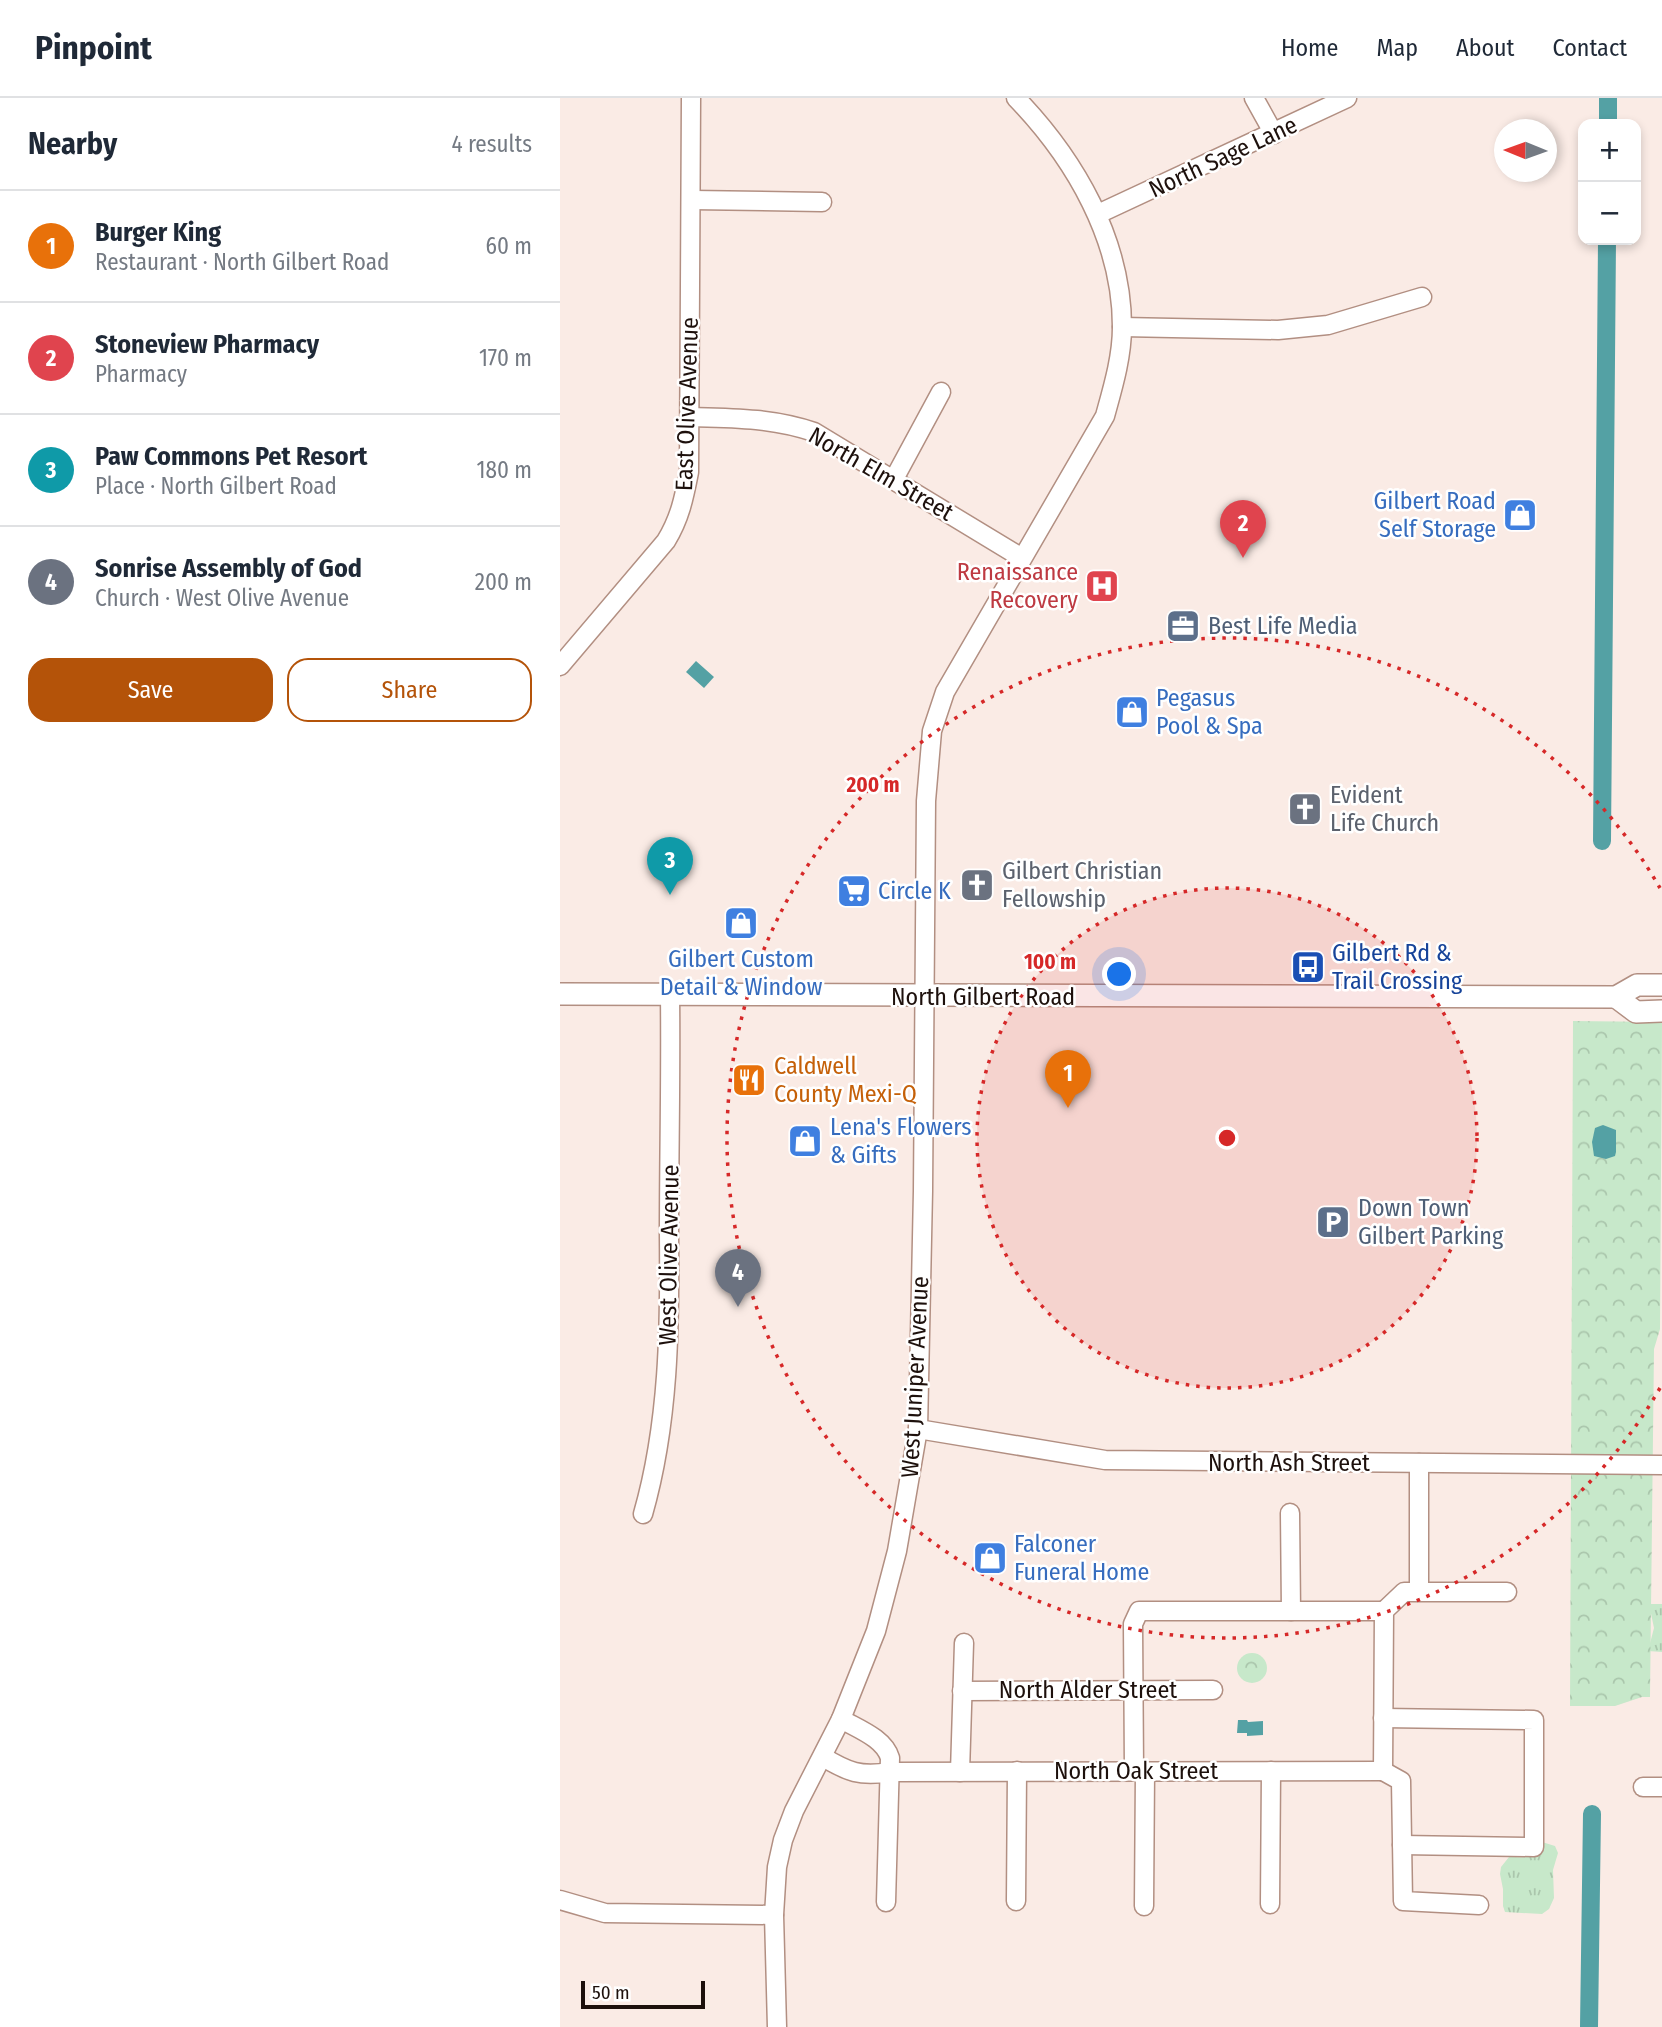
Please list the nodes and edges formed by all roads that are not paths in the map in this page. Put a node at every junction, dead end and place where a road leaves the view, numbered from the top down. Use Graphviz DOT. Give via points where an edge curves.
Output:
graph roads {
  1 [pos="691,98"];
  2 [pos="1016,98"];
  3 [pos="1254,98"];
  4 [pos="1347,98"];
  5 [pos="1274,134"];
  6 [pos="692,200"];
  7 [pos="822,202"];
  8 [pos="1098,214"];
  9 [pos="1422,297"];
  10 [pos="1122,327"];
  11 [pos="941,392"];
  12 [pos="690,416"];
  13 [pos="894,479"];
  14 [pos="1022,558"];
  15 [pos="560,666"];
  16 [pos="1662,985"];
  17 [pos="560,995"];
  18 [pos="670,995"];
  19 [pos="924,996"];
  20 [pos="1616,997"];
  21 [pos="1662,1011"];
  22 [pos="918,1429"];
  23 [pos="1419,1463"];
  24 [pos="1662,1465"];
  25 [pos="1290,1513"];
  26 [pos="643,1514"];
  27 [pos="1412,1591"];
  28 [pos="1507,1591"];
  29 [pos="1291,1611"];
  30 [pos="1384,1611"];
  31 [pos="964,1643"];
  32 [pos="1133,1690"];
  33 [pos="1213,1690"];
  34 [pos="962,1691"];
  35 [pos="1383,1718"];
  36 [pos="841,1719"];
  37 [pos="823,1757"];
  38 [pos="1017,1771"];
  39 [pos="1140,1771"];
  40 [pos="1271,1771"];
  41 [pos="1383,1771"];
  42 [pos="890,1772"];
  43 [pos="960,1772"];
  44 [pos="1643,1787"];
  45 [pos="1662,1787"];
  46 [pos="1402,1845"];
  47 [pos="560,1900"];
  48 [pos="1016,1900"];
  49 [pos="886,1902"];
  50 [pos="1269,1905"];
  51 [pos="1479,1905"];
  52 [pos="1144,1906"];
  53 [pos="774,1915"];
  54 [pos="777,2027"];
  1 -- 6 [label="street, East Olive Avenue"];
  2 -- 8 [label="street, West Juniper Avenue" via="1054,144"];
  3 -- 5 [label="street"];
  4 -- 5 [label="street, North Sage Lane"];
  5 -- 8 [label="street, North Sage Lane"];
  6 -- 7 [label="street"];
  6 -- 12 [label="street, East Olive Avenue"];
  8 -- 10 [label="street, West Juniper Avenue" via="1115,266"];
  9 -- 10 [label="street" via="1328,325 1290,329"];
  10 -- 14 [label="street, West Juniper Avenue" via="1117,372 1105,416"];
  11 -- 13 [label="street"];
  12 -- 13 [label="street, North Elm Street" via="789,424 814,432"];
  12 -- 15 [label="street, East Olive Avenue" via="689,472 678,522 650,563"];
  13 -- 14 [label="street, North Elm Street"];
  14 -- 19 [label="street, West Juniper Avenue" via="945,692 932,731 925,843"];
  16 -- 20 [label="main road, North Gilbert Road" via="1637,985"];
  17 -- 18 [label="main road, North Gilbert Road"];
  18 -- 19 [label="main road, North Gilbert Road"];
  18 -- 26 [label="street, West Olive Avenue" via="668,1353 663,1417"];
  19 -- 20 [label="main road, North Gilbert Road"];
  19 -- 22 [label="street, West Juniper Avenue"];
  20 -- 21 [label="main road, North Gilbert Road" via="1636,1012"];
  22 -- 23 [label="street, North Ash Street" via="1105,1460"];
  22 -- 36 [label="street, West Juniper Avenue" via="884,1605"];
  23 -- 24 [label="street, North Ash Street"];
  23 -- 27 [label="street"];
  25 -- 29 [label="street"];
  27 -- 28 [label="street"];
  27 -- 30 [label="street"];
  29 -- 30 [label="street"];
  29 -- 32 [label="street" via="1139,1611 1133,1624"];
  30 -- 35 [label="street"];
  31 -- 34 [label="street"];
  32 -- 33 [label="street, North Alder Street"];
  32 -- 34 [label="street, North Alder Street"];
  32 -- 39 [label="street"];
  34 -- 43 [label="street"];
  35 -- 41 [label="street"];
  35 -- 46 [label="street" via="1534,1720 1534,1847"];
  36 -- 37 [label="street, West Juniper Avenue"];
  36 -- 42 [label="street" via="887,1748"];
  37 -- 42 [label="street, North Oak Street" via="848,1772"];
  37 -- 53 [label="street, West Juniper Avenue" via="783,1840"];
  38 -- 39 [label="street, North Oak Street"];
  38 -- 43 [label="street, North Oak Street"];
  38 -- 48 [label="street"];
  39 -- 40 [label="street, North Oak Street"];
  39 -- 52 [label="street"];
  40 -- 41 [label="street, North Oak Street"];
  40 -- 50 [label="street"];
  41 -- 46 [label="street" via="1401,1781"];
  42 -- 43 [label="street, North Oak Street"];
  42 -- 49 [label="street"];
  44 -- 45 [label="street"];
  46 -- 51 [label="street" via="1403,1901"];
  47 -- 53 [label="street" via="605,1913"];
  53 -- 54 [label="street, West Juniper Avenue"];
}
